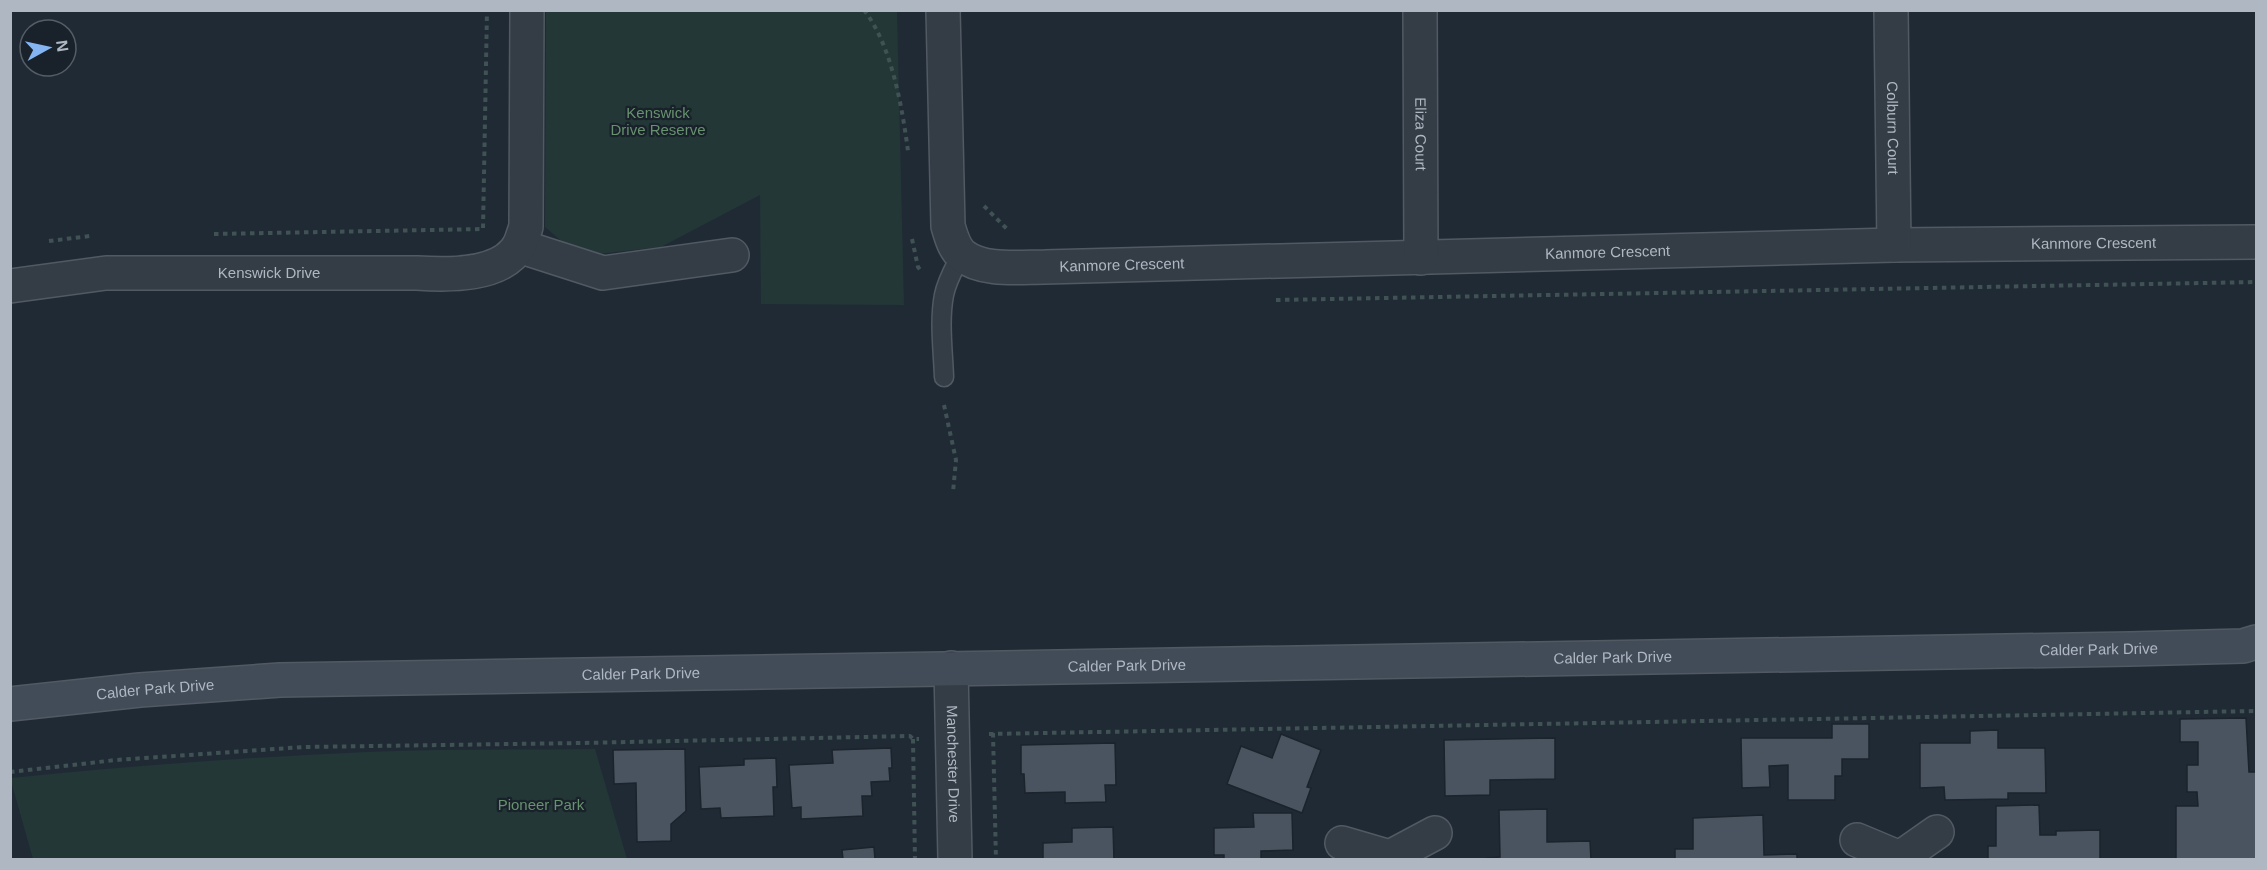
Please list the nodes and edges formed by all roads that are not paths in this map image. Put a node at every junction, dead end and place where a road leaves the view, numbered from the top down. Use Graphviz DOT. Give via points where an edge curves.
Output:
graph roads {
  1 [pos="527,10"];
  2 [pos="943,10"];
  3 [pos="1420,10"];
  4 [pos="1891,10"];
  5 [pos="2256,242"];
  6 [pos="1894,245"];
  7 [pos="519,246"];
  8 [pos="732,255"];
  9 [pos="962,255"];
  10 [pos="1421,258"];
  11 [pos="10,286"];
  12 [pos="944,377"];
  13 [pos="2252,645"];
  14 [pos="951,668"];
  15 [pos="10,704"];
  16 [pos="1937,832"];
  17 [pos="1435,833"];
  18 [pos="1857,840"];
  19 [pos="1342,843"];
  20 [pos="1391,858"];
  21 [pos="1900,859"];
  22 [pos="955,860"];
  1 -- 7 [label="street" via="527,208"];
  2 -- 9 [label="street" via="946,205 953,242"];
  3 -- 10 [label="street, Eliza Court"];
  4 -- 6 [label="street, Colburn Court"];
  5 -- 6 [label="street, Kanmore Crescent"];
  6 -- 10 [label="street, Kanmore Crescent"];
  7 -- 8 [label="street" via="603,273"];
  7 -- 11 [label="street, Kenswick Drive" via="503,262 468,273 106,273"];
  9 -- 10 [label="street, Kanmore Crescent" via="975,262 1014,268"];
  9 -- 12 [label="lane" via="944,293"];
  13 -- 14 [label="street, Calder Park Drive"];
  14 -- 15 [label="street, Calder Park Drive" via="280,680"];
  14 -- 22 [label="street, Manchester Drive"];
  16 -- 21 [label="street"];
  17 -- 20 [label="street"];
  18 -- 21 [label="street"];
  19 -- 20 [label="street"];
}
